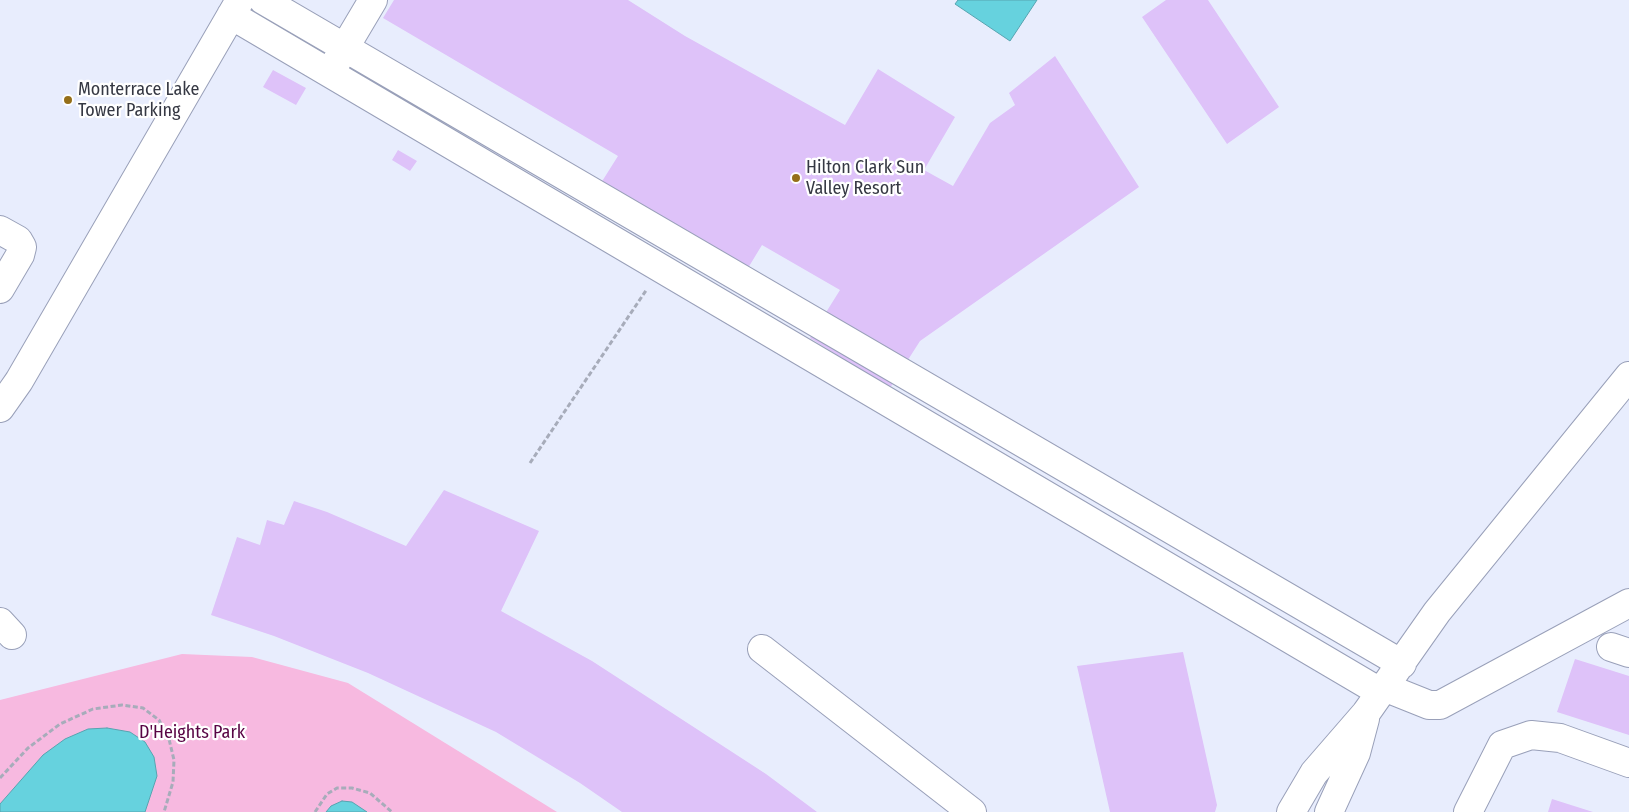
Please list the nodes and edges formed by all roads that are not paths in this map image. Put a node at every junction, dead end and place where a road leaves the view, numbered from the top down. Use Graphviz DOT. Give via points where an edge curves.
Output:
graph roads {
  1 [pos="263,0"];
  2 [pos="373,0"];
  3 [pos="235,8"];
  4 [pos="344,48"];
  5 [pos="330,74"];
  6 [pos="566,177"];
  7 [pos="550,204"];
  8 [pos="0,230"];
  9 [pos="0,289"];
  10 [pos="9,376"];
  11 [pos="1629,376"];
  12 [pos="0,408"];
  13 [pos="1011,436"];
  14 [pos="984,460"];
  15 [pos="1629,603"];
  16 [pos="762,649"];
  17 [pos="1402,664"];
  18 [pos="1376,697"];
  19 [pos="1629,763"];
  20 [pos="972,812"];
  21 [pos="1291,812"];
  22 [pos="1329,812"];
  23 [pos="1468,812"];
  1 -- 4 [label="street"];
  2 -- 4 [label="street"];
  3 -- 5 [label="street"];
  3 -- 10 [label="street"];
  4 -- 5 [label="street"];
  4 -- 6 [label="street"];
  5 -- 7 [label="street"];
  6 -- 7 [label="street"];
  6 -- 13 [label="street"];
  7 -- 14 [label="street"];
  8 -- 9 [label="street" via="18,240 22,247"];
  10 -- 12 [label="street"];
  11 -- 17 [label="street" via="1438,612"];
  13 -- 14 [label="street"];
  13 -- 17 [label="street"];
  14 -- 18 [label="street"];
  15 -- 18 [label="street" via="1440,705"];
  16 -- 20 [label="street"];
  17 -- 18 [label="street"];
  18 -- 21 [label="street" via="1314,773"];
  18 -- 22 [label="street" via="1356,754"];
  19 -- 23 [label="street" via="1560,738 1531,735 1502,745"];
}
